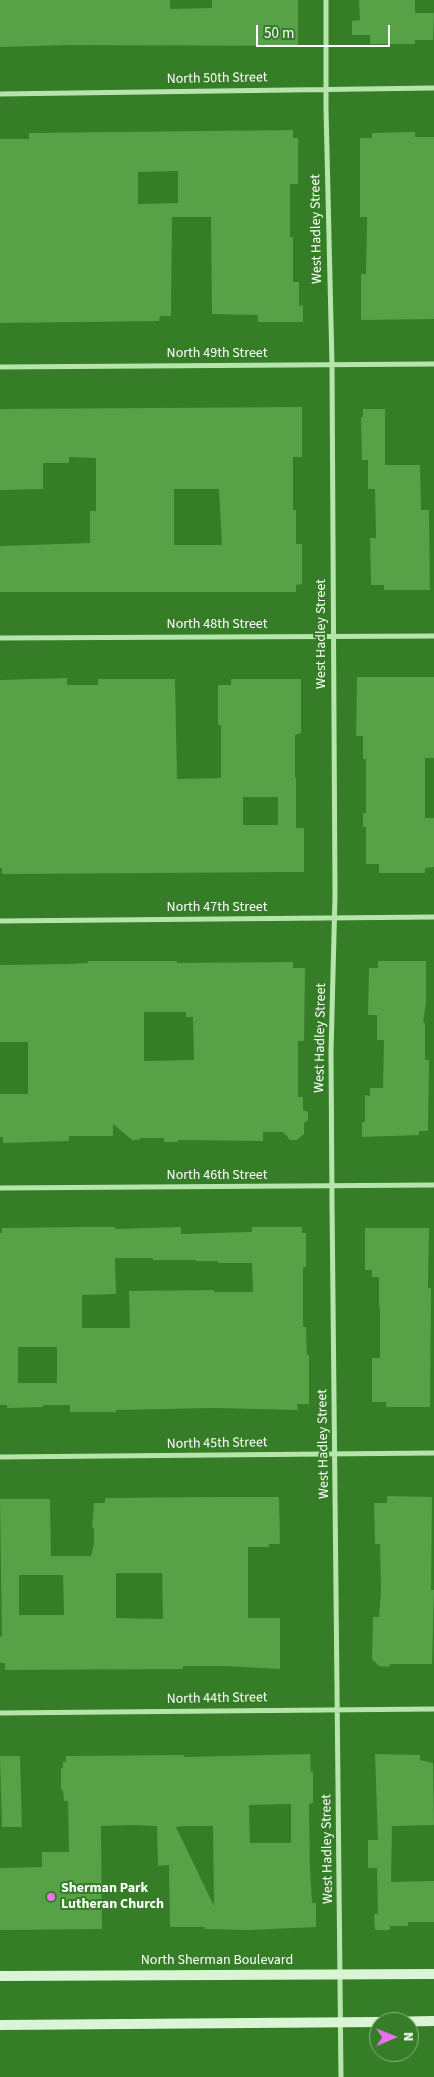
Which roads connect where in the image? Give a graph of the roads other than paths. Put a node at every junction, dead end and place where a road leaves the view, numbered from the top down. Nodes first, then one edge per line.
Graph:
1 (326, 0) edge
2 (326, 88) junction
3 (434, 88) edge
4 (0, 94) edge
5 (434, 364) edge
6 (332, 365) junction
7 (0, 367) edge
8 (332, 636) junction
9 (434, 636) edge
10 (0, 638) edge
11 (434, 917) edge
12 (334, 919) junction
13 (0, 921) edge
14 (434, 1185) edge
15 (332, 1186) junction
16 (0, 1188) edge
17 (434, 1452) edge
18 (335, 1454) junction
19 (0, 1457) edge
20 (337, 1709) junction
21 (434, 1709) edge
22 (0, 1713) edge
23 (434, 1974) edge
24 (340, 1975) junction
25 (0, 1976) edge
26 (419, 2021) edge
27 (434, 2021) edge
28 (369, 2022) edge
29 (340, 2023) junction
30 (0, 2025) edge
31 (341, 2077) edge

1 - 2 street, West Hadley Street
2 - 3 street, North 50th Street
2 - 4 street, North 50th Street
2 - 6 street, West Hadley Street
5 - 6 street, North 49th Street
6 - 7 street, North 49th Street
6 - 8 street, West Hadley Street
8 - 9 street, North 48th Street
8 - 10 street, North 48th Street
8 - 12 street, West Hadley Street
11 - 12 street, North 47th Street
12 - 13 street, North 47th Street
12 - 15 street, West Hadley Street
14 - 15 street, North 46th Street
15 - 16 street, North 46th Street
15 - 18 street, West Hadley Street
17 - 18 street, North 45th Street
18 - 19 street, North 45th Street
18 - 20 street, West Hadley Street
20 - 21 street, North 44th Street
20 - 22 street, North 44th Street
20 - 24 street, West Hadley Street
23 - 24 main road, North Sherman Boulevard
24 - 25 main road, North Sherman Boulevard
24 - 29 street, West Hadley Street
26 - 27 main road
28 - 29 main road
29 - 30 main road
29 - 31 street, West Hadley Street

